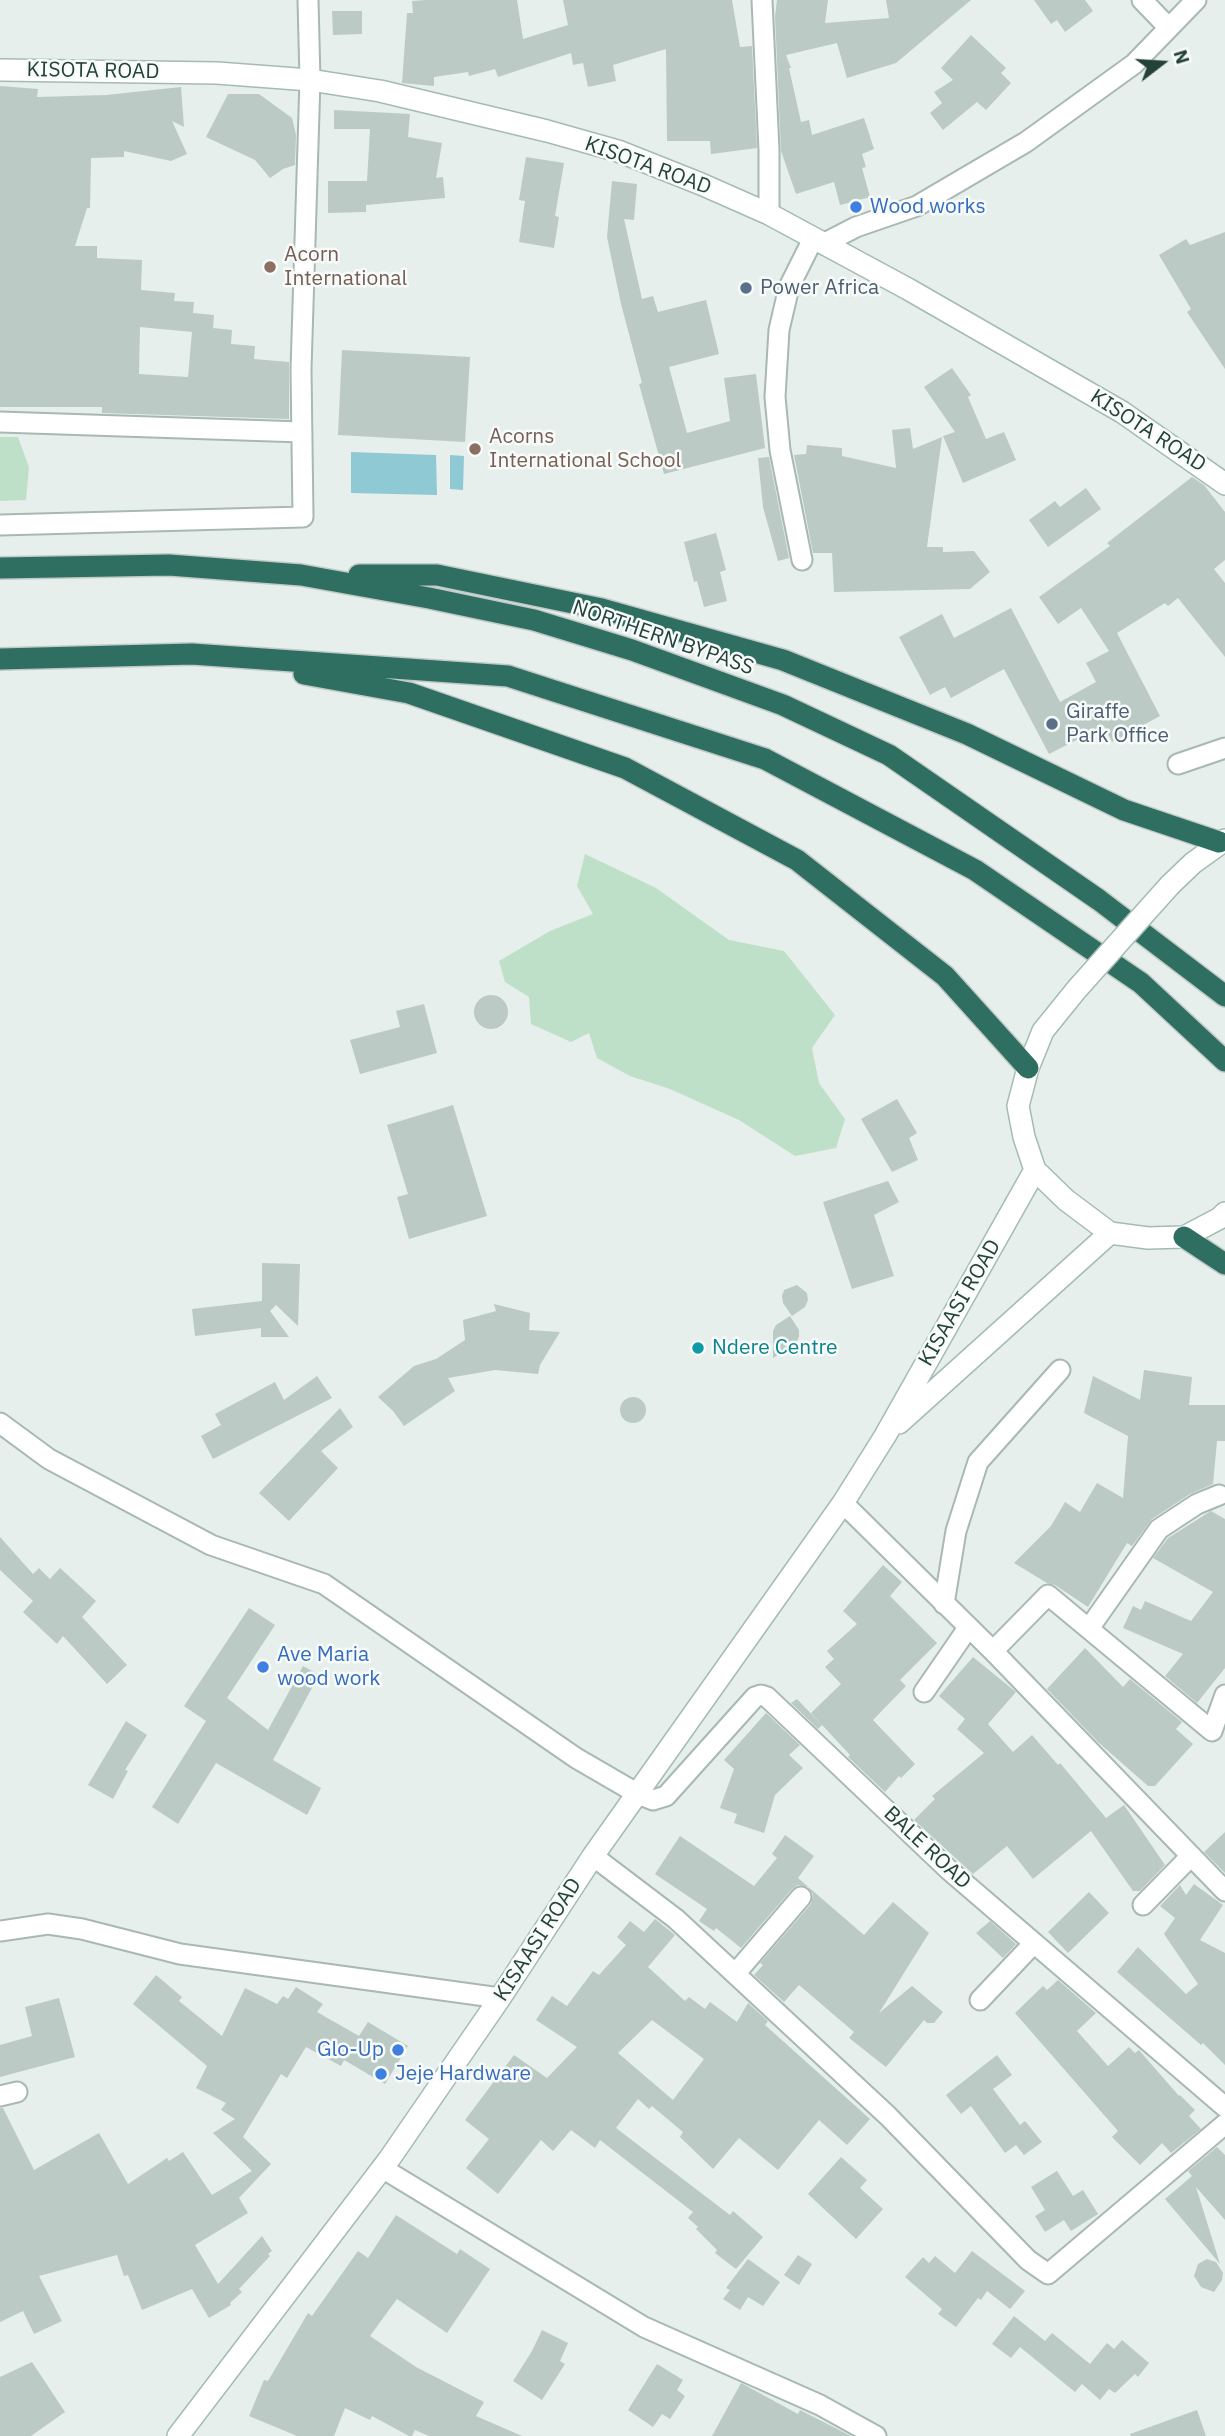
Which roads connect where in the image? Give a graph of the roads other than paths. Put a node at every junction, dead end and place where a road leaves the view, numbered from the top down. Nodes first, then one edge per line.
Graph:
1 (309, 0) edge
2 (762, 0) edge
3 (1142, 0) edge
4 (1196, 0) edge
5 (1169, 27) junction
6 (0, 70) edge
7 (310, 80) junction
8 (769, 214) junction
9 (818, 242) junction
10 (0, 422) edge
11 (302, 432) junction
12 (1225, 484) edge
13 (0, 525) edge
14 (802, 560) dead end
15 (0, 568) edge
16 (301, 575) junction
17 (192, 654) junction
18 (0, 659) edge
19 (1225, 748) edge
20 (1178, 764) dead end
21 (1222, 841) edge
22 (1225, 996) edge
23 (1225, 1062) edge
24 (1028, 1068) junction
25 (1035, 1170) junction
26 (1225, 1213) edge
27 (1110, 1233) junction
28 (1184, 1237) junction
29 (1225, 1264) edge
30 (1060, 1370) dead end
31 (0, 1423) edge
32 (885, 1436) junction
33 (1219, 1495) dead end
34 (843, 1503) junction
35 (944, 1604) junction
36 (1090, 1627) junction
37 (968, 1628) junction
38 (993, 1651) junction
39 (924, 1692) dead end
40 (1225, 1695) edge
41 (638, 1794) junction
42 (593, 1856) junction
43 (1191, 1856) junction
44 (1225, 1891) edge
45 (801, 1897) dead end
46 (1143, 1905) dead end
47 (0, 1931) edge
48 (1034, 1943) junction
49 (735, 1974) junction
50 (500, 1998) junction
51 (980, 2000) dead end
52 (1225, 2107) edge
53 (1225, 2124) edge
54 (382, 2168) junction
55 (179, 2436) edge
56 (876, 2436) edge

1 - 7 street
2 - 8 street
3 - 5 street
4 - 5 street
5 - 9 street
6 - 7 main road, KISOTA ROAD
7 - 8 main road, KISOTA ROAD
7 - 11 street
8 - 9 main road, KISOTA ROAD
9 - 12 main road, KISOTA ROAD
9 - 14 street
10 - 11 street
11 - 13 street
15 - 16 highway, NORTHERN BYPASS
16 - 21 highway
16 - 22 highway, NORTHERN BYPASS
17 - 18 highway
17 - 23 highway
17 - 24 highway
19 - 20 street
21 - 24 main road, bridge
24 - 25 main road
25 - 27 main road
25 - 32 main road, KISAASI ROAD
26 - 28 main road
27 - 28 main road
27 - 32 main road, KISAASI ROAD
28 - 29 highway
30 - 35 street
31 - 41 street
32 - 34 main road, KISAASI ROAD
33 - 36 street
34 - 35 street
34 - 41 main road, KISAASI ROAD
35 - 37 street
36 - 38 street
36 - 40 street
37 - 38 street
37 - 39 street
38 - 43 street
41 - 42 main road, KISAASI ROAD
41 - 48 street, BALE ROAD
42 - 49 street
42 - 50 main road, KISAASI ROAD
43 - 44 street
43 - 46 street
45 - 49 street
47 - 50 street
48 - 51 street
48 - 52 street, BALE ROAD
49 - 53 street
50 - 54 main road, KISAASI ROAD
54 - 55 main road, KISAASI ROAD
54 - 56 street

